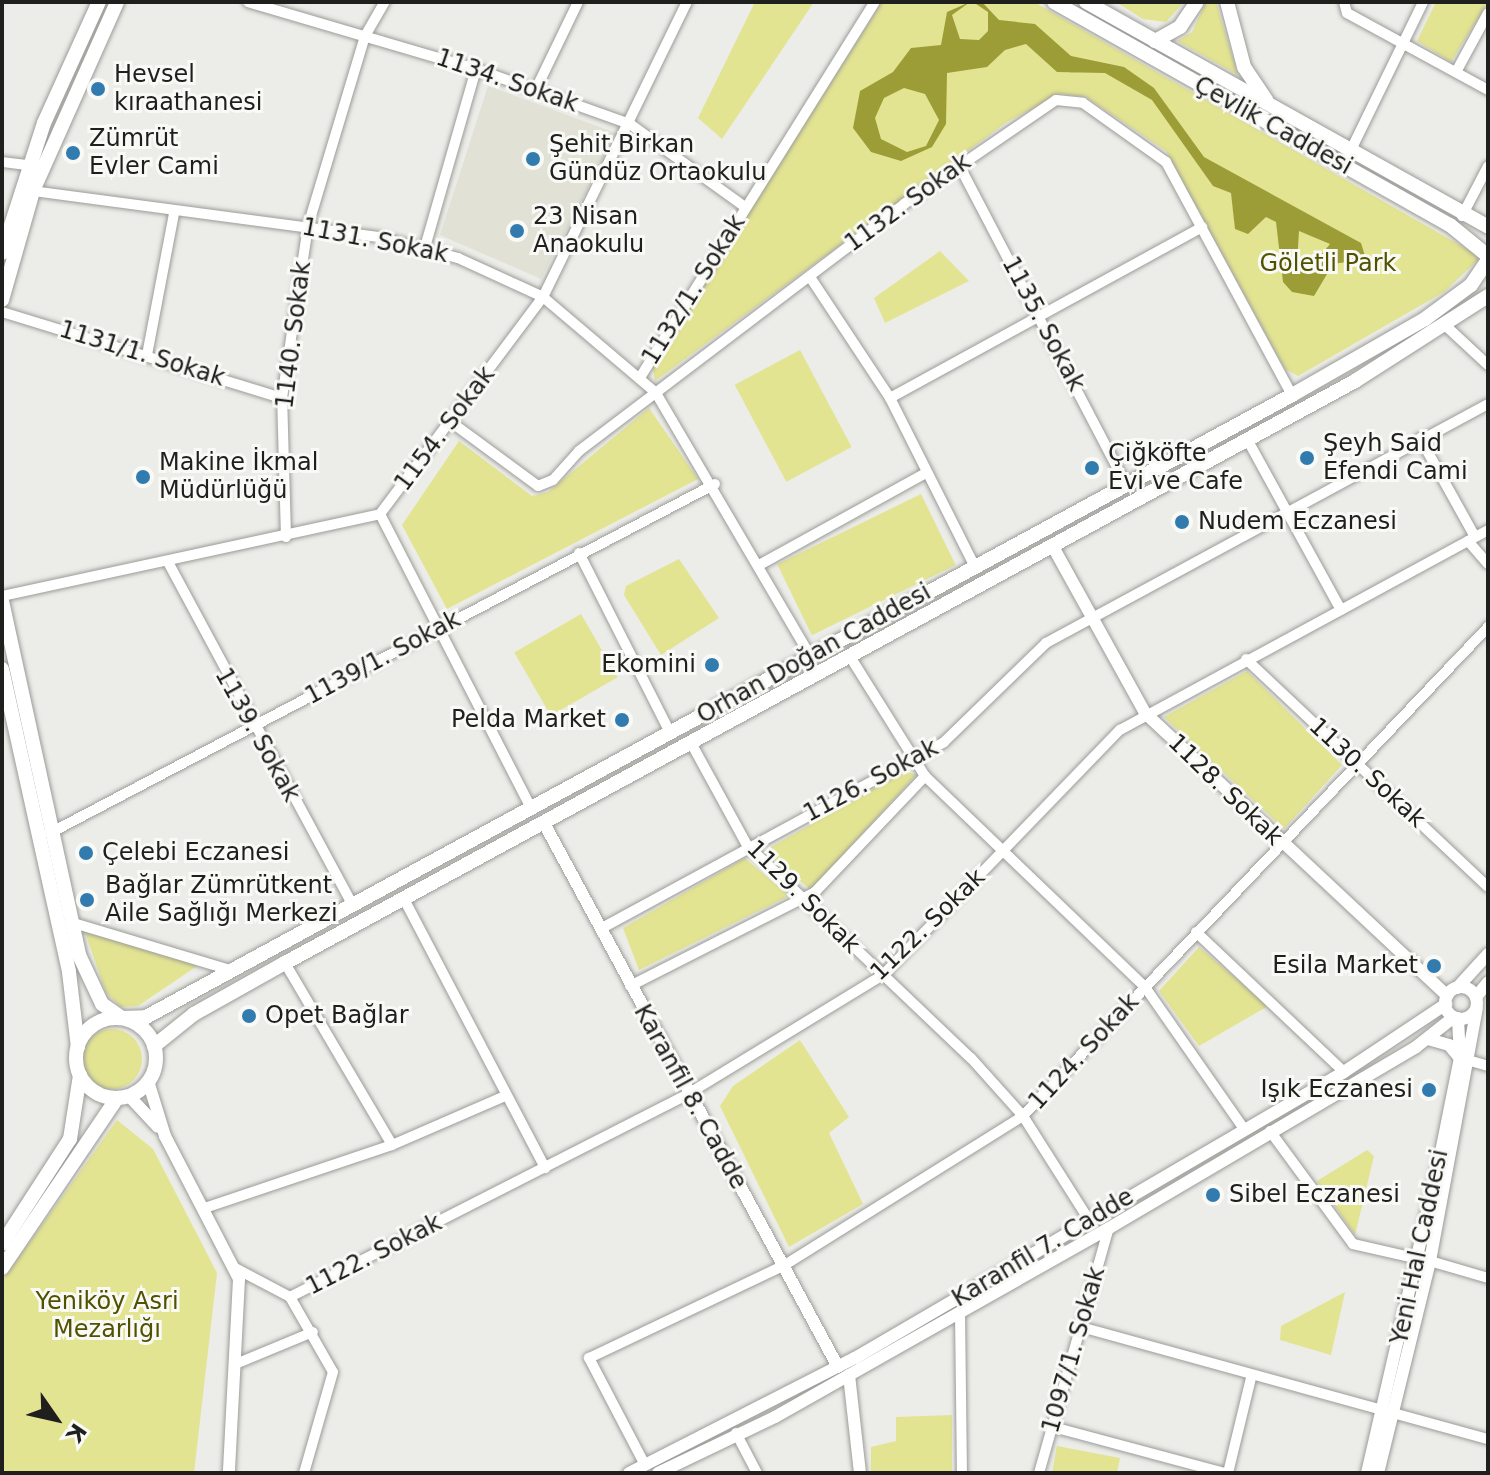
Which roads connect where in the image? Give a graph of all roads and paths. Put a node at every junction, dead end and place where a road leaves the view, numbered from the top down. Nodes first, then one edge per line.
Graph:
1 (99, 2) edge
2 (117, 2) edge
3 (248, 2) edge
4 (385, 2) edge
5 (578, 2) edge
6 (687, 2) edge
7 (875, 2) edge
8 (1054, 2) edge
9 (1086, 2) edge
10 (1197, 2) edge
11 (1227, 2) edge
12 (1423, 2) edge
13 (1105, 7) edge
14 (1346, 7) edge
15 (1488, 13) edge
16 (365, 36) junction
17 (1155, 41) junction
18 (1403, 45) junction
19 (476, 69) junction
20 (1456, 72) junction
21 (536, 89) junction
22 (1488, 90) edge
23 (1274, 109) junction
24 (630, 124) junction
25 (1349, 154) junction
26 (2, 162) edge
27 (28, 165) junction
28 (959, 165) junction
29 (1488, 166) edge
30 (33, 191) junction
31 (745, 207) junction
32 (174, 214) junction
33 (1462, 216) junction
34 (308, 226) junction
35 (1202, 227) junction
36 (1488, 227) edge
37 (425, 247) junction
38 (2, 253) edge
39 (1488, 258) edge
40 (810, 277) junction
41 (1488, 296) edge
42 (543, 297) junction
43 (2, 300) edge
44 (2, 312) edge
45 (1035, 317) junction
46 (1446, 326) junction
47 (147, 355) junction
48 (1488, 365) edge
49 (641, 376) junction
50 (656, 393) junction
51 (1292, 395) junction
52 (282, 398) junction
53 (890, 398) junction
54 (1488, 404) edge
55 (451, 422) junction
56 (1420, 438) junction
57 (1247, 439) junction
58 (924, 474) junction
59 (715, 484) junction
60 (1126, 484) junction
61 (1287, 513) junction
62 (380, 514) junction
63 (1488, 530) edge
64 (286, 537) junction
65 (1472, 539) junction
66 (1052, 545) junction
67 (579, 553) junction
68 (168, 562) junction
69 (761, 564) junction
70 (1488, 564) edge
71 (974, 565) junction
72 (2, 599) edge
73 (1341, 610) junction
74 (1091, 619) junction
75 (1488, 627) edge
76 (436, 628) junction
77 (849, 655) junction
78 (811, 657) junction
79 (1246, 659) junction
80 (2, 669) edge
81 (1145, 713) junction
82 (253, 729) junction
83 (670, 732) junction
84 (690, 741) junction
85 (914, 761) junction
86 (1357, 763) junction
87 (925, 776) junction
88 (531, 808) junction
89 (545, 825) junction
90 (50, 833) junction
91 (1281, 844) junction
92 (747, 845) junction
93 (1002, 852) junction
94 (1488, 887) edge
95 (801, 898) junction
96 (404, 899) junction
97 (353, 905) junction
98 (70, 922) junction
99 (602, 928) junction
100 (1196, 932) junction
101 (1488, 954) edge
102 (285, 963) junction
103 (233, 971) junction
104 (883, 975) junction
105 (1488, 982) edge
106 (630, 986) junction
107 (1145, 987) junction
108 (1450, 996) junction
109 (1476, 1002) junction
110 (1456, 1017) junction
111 (122, 1018) junction
112 (1428, 1039) junction
113 (154, 1046) junction
114 (78, 1047) junction
115 (1465, 1060) junction
116 (1488, 1066) edge
117 (1344, 1072) junction
118 (80, 1075) junction
119 (148, 1081) junction
120 (688, 1094) junction
121 (123, 1097) junction
122 (503, 1097) junction
123 (1023, 1116) junction
124 (1244, 1129) junction
125 (1270, 1131) junction
126 (165, 1136) junction
127 (392, 1145) junction
128 (545, 1168) junction
129 (205, 1208) junction
130 (1089, 1220) junction
131 (1109, 1228) junction
132 (2, 1244) edge
133 (1424, 1260) junction
134 (783, 1266) junction
135 (2, 1268) edge
136 (235, 1268) junction
137 (1488, 1278) edge
138 (290, 1297) junction
139 (960, 1312) junction
140 (1081, 1327) junction
141 (313, 1332) junction
142 (238, 1363) junction
143 (843, 1371) junction
144 (1251, 1378) junction
145 (1388, 1415) junction
146 (1053, 1427) junction
147 (736, 1433) junction
148 (1488, 1439) edge
149 (645, 1465) junction
150 (229, 1473) edge
151 (304, 1473) edge
152 (629, 1473) edge
153 (658, 1473) edge
154 (757, 1473) edge
155 (860, 1473) edge
156 (962, 1473) edge
157 (1039, 1473) edge
158 (1227, 1473) edge
159 (1367, 1473) edge
160 (1378, 1473) edge

1 - 27 main road
2 - 30 main road
3 - 16 street, 1134. Sokak
4 - 16 street, 1140. Sokak
5 - 21 street
6 - 24 street, 1154. Sokak
7 - 31 street, 1132/1. Sokak
8 - 39 main road, Çevlik Caddesi
9 - 13 main road, Çevlik Caddesi
10 - 17 main road
11 - 23 main road
12 - 18 street
13 - 17 main road, Çevlik Caddesi
14 - 18 street
15 - 20 street
16 - 19 street, 1134. Sokak
16 - 34 street, 1140. Sokak
17 - 23 main road, Çevlik Caddesi
18 - 20 street
18 - 25 street
19 - 21 street, 1134. Sokak
19 - 37 street
20 - 22 street
21 - 24 street, 1134. Sokak
23 - 25 main road, Çevlik Caddesi
24 - 31 street, 1134. Sokak
24 - 42 street, 1154. Sokak
25 - 33 main road, Çevlik Caddesi
26 - 27 street
27 - 38 main road
28 - 35 street, 1132. Sokak
28 - 40 street, 1132. Sokak
28 - 45 street, 1135. Sokak
29 - 33 street
30 - 32 street, 1131. Sokak
30 - 43 main road
31 - 49 street, 1132/1. Sokak
32 - 34 street, 1131. Sokak
32 - 47 street
33 - 36 main road, Çevlik Caddesi
34 - 37 street, 1131. Sokak
34 - 52 street, 1140. Sokak
35 - 45 street
35 - 51 street, 1132. Sokak
37 - 42 street, 1131. Sokak
39 - 51 main road, Orhan Doğan Caddesi
40 - 50 street, 1132. Sokak
40 - 53 street
41 - 46 main road
42 - 49 street, 1131. Sokak
42 - 55 street, 1154. Sokak
44 - 47 street, 1131/1. Sokak
45 - 53 street
45 - 60 street, 1135. Sokak
46 - 48 street
46 - 57 main road
47 - 52 street, 1131/1. Sokak
49 - 50 street, 1131. Sokak
50 - 55 street, 1132. Sokak
50 - 59 street, 1131. Sokak
51 - 60 main road, Orhan Doğan Caddesi
52 - 64 street, 1140. Sokak
53 - 58 street
54 - 56 street, 1126. Sokak
55 - 62 street, 1154. Sokak
56 - 61 street, 1126. Sokak
56 - 65 street
57 - 61 street
57 - 66 main road
58 - 69 street
58 - 71 street
59 - 67 street, 1139/1. Sokak
59 - 69 street, 1131. Sokak
60 - 71 main road, Orhan Doğan Caddesi
61 - 73 street
61 - 74 street, 1126. Sokak
62 - 64 street, 1154. Sokak
62 - 76 street
63 - 65 street, 1122. Sokak
64 - 68 street, 1154. Sokak
65 - 70 street
65 - 73 street, 1122. Sokak
66 - 74 street, 1128. Sokak
66 - 77 main road
67 - 76 street, 1139/1. Sokak
67 - 83 street
68 - 72 street, 1154. Sokak
68 - 82 street, 1139. Sokak
69 - 78 street, 1131. Sokak
71 - 78 main road, Orhan Doğan Caddesi
72 - 90 main road
73 - 79 street, 1122. Sokak
74 - 81 street, 1128. Sokak
74 - 85 street, 1126. Sokak
75 - 86 street, 1124. Sokak
76 - 82 street, 1139/1. Sokak
76 - 88 street
77 - 84 main road
77 - 85 street
78 - 83 main road, Orhan Doğan Caddesi
79 - 81 street, 1122. Sokak
79 - 86 street, 1130. Sokak
80 - 114 main road
81 - 91 street, 1128. Sokak
81 - 93 street, 1122. Sokak
82 - 90 street, 1139/1. Sokak
82 - 97 street, 1139. Sokak
83 - 88 main road, Orhan Doğan Caddesi
84 - 89 main road
84 - 92 street, 1129. Sokak
85 - 87 street
85 - 92 street, 1126. Sokak
86 - 91 street, 1124. Sokak
86 - 94 street, 1130. Sokak
87 - 93 street
87 - 95 street
88 - 97 main road, Orhan Doğan Caddesi
89 - 96 main road
89 - 99 street, Karanfil 8. Cadde
90 - 98 main road
91 - 100 street, 1124. Sokak
91 - 108 street, 1128. Sokak
92 - 95 street, 1129. Sokak
92 - 99 street, 1126. Sokak
93 - 104 street, 1122. Sokak
93 - 107 street
95 - 104 street, 1129. Sokak
95 - 106 street
96 - 102 main road
96 - 122 street
97 - 103 main road, Orhan Doğan Caddesi
98 - 103 street
98 - 111 main road
99 - 106 street, Karanfil 8. Cadde
100 - 107 street, 1124. Sokak
100 - 117 street
101 - 108 street, Karanfil 7. Cadde
102 - 113 main road
102 - 127 street
103 - 111 main road, Orhan Doğan Caddesi
104 - 120 street, 1122. Sokak
104 - 123 street, 1129. Sokak
105 - 109 street
106 - 120 street, Karanfil 8. Cadde
107 - 123 street, 1124. Sokak
107 - 124 street
108 - 109 street
108 - 110 street
108 - 117 street, Karanfil 7. Cadde
109 - 110 street, Karanfil 7. Cadde
109 - 115 street
110 - 112 street, Karanfil 7. Cadde
110 - 115 street, Yeni Hal Caddesi
111 - 113 main road
111 - 114 main road
112 - 115 street
112 - 125 street, Karanfil 7. Cadde
113 - 119 main road
114 - 118 main road
115 - 116 street
115 - 133 street, Yeni Hal Caddesi
117 - 124 street, Karanfil 7. Cadde
118 - 121 main road
118 - 132 main road
119 - 121 main road
119 - 126 street
120 - 128 street, 1122. Sokak
120 - 134 street, Karanfil 8. Cadde
121 - 126 street
121 - 135 main road
122 - 127 street
122 - 128 street
123 - 130 street, 1129. Sokak
123 - 134 street, 1124. Sokak
124 - 130 street, Karanfil 7. Cadde
125 - 131 street, Karanfil 7. Cadde
125 - 133 street
126 - 129 street
127 - 129 street
128 - 138 street, 1122. Sokak
129 - 136 street
130 - 143 street, Karanfil 7. Cadde
131 - 139 street, Karanfil 7. Cadde
131 - 140 street, 1097/1. Sokak
133 - 137 street
133 - 145 street, Yeni Hal Caddesi
134 - 143 street, Karanfil 8. Cadde
134 - 149 street, 1124. Sokak
136 - 138 street
136 - 142 street
138 - 141 street
139 - 143 street, Karanfil 7. Cadde
139 - 156 street
140 - 144 street
140 - 146 street, 1097/1. Sokak
141 - 142 street
141 - 151 street
142 - 150 street
143 - 147 street, Karanfil 7. Cadde
143 - 149 street, Karanfil 7. Cadde
143 - 155 street, Karanfil 8. Cadde
144 - 145 street
144 - 158 street
145 - 148 street
145 - 159 street, Yeni Hal Caddesi
145 - 160 street
146 - 157 street, 1097/1. Sokak
146 - 158 street
147 - 153 street, Karanfil 7. Cadde
147 - 154 street
149 - 152 street, Karanfil 7. Cadde

